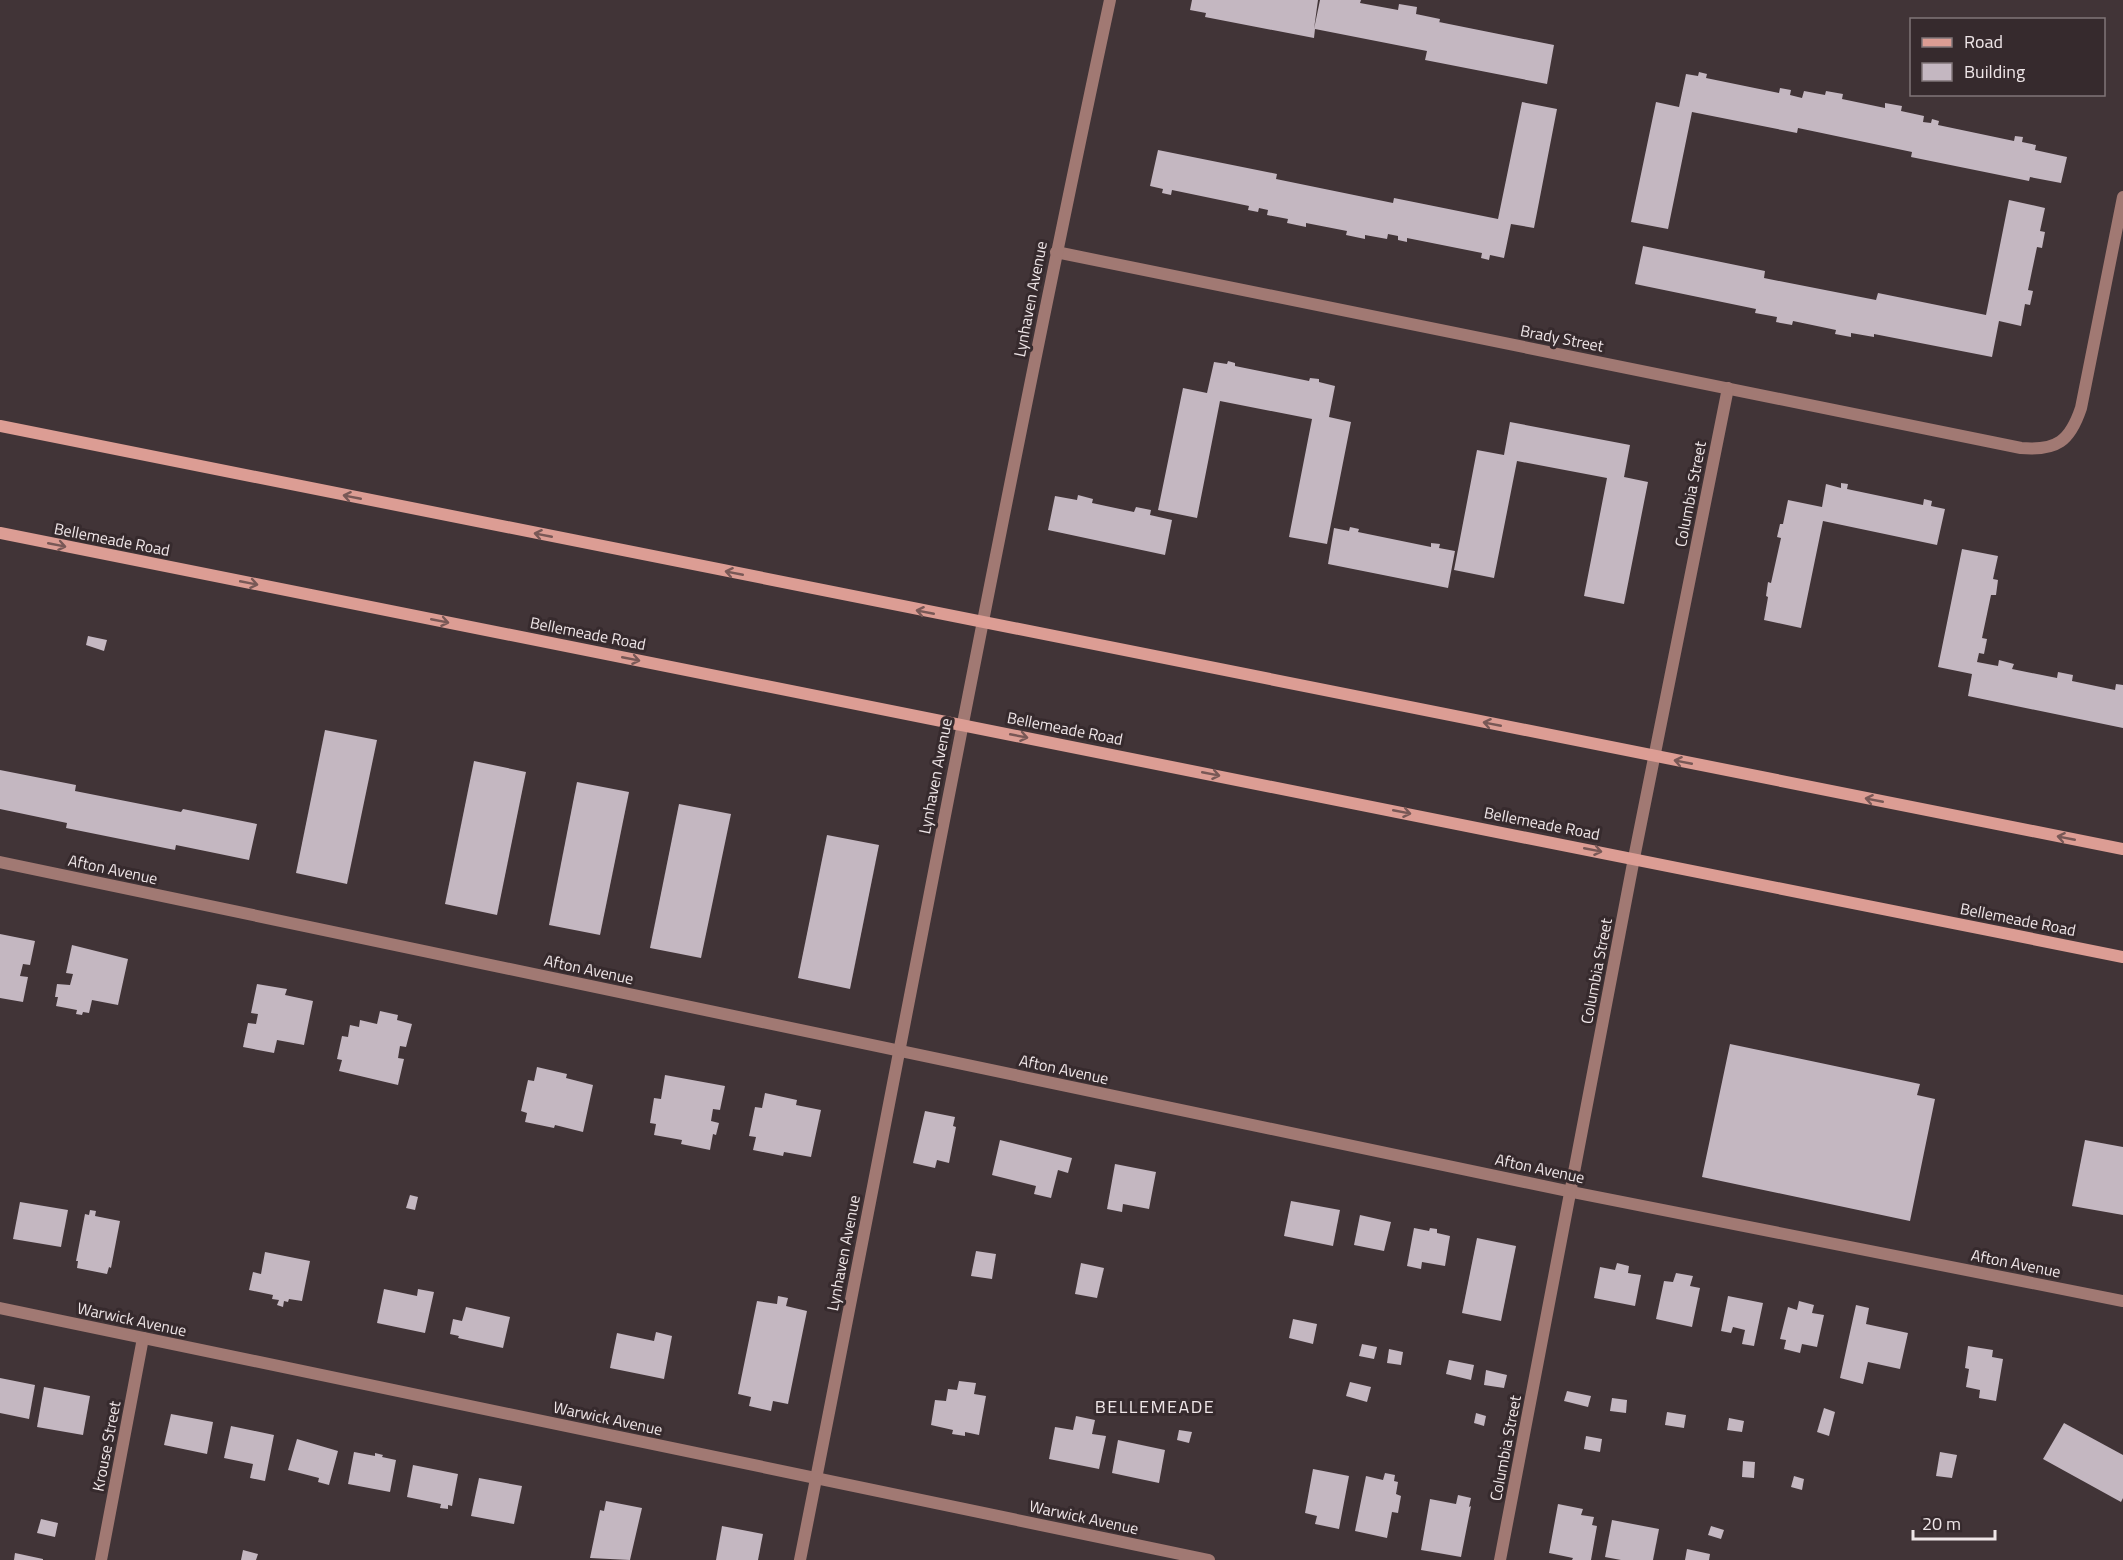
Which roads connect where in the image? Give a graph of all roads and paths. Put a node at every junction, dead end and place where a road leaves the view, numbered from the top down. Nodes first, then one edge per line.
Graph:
1 (1110, 0) edge
2 (2123, 197) edge
3 (1056, 252) junction
4 (1728, 388) junction
5 (0, 426) edge
6 (0, 533) edge
7 (983, 623) junction
8 (962, 725) junction
9 (1655, 757) junction
10 (2123, 849) edge
11 (1634, 858) junction
12 (0, 862) edge
13 (2123, 957) edge
14 (900, 1051) junction
15 (1572, 1192) junction
16 (2123, 1301) edge
17 (0, 1308) edge
18 (143, 1338) junction
19 (816, 1479) junction
20 (101, 1560) edge
21 (800, 1560) edge
22 (1209, 1560) edge
23 (1500, 1560) edge

1 - 3 street, Lynhaven Avenue
2 - 4 street, Brady Street
3 - 4 street, Brady Street
3 - 7 street, Lynhaven Avenue
4 - 9 street, Columbia Street
7 -> 5 main road
6 -> 8 main road, Bellemeade Road
7 - 8 street, Lynhaven Avenue
9 -> 7 main road
8 -> 11 main road, Bellemeade Road
8 - 14 street, Lynhaven Avenue
10 -> 9 main road
9 - 11 street, Columbia Street
11 - 13 main road, Bellemeade Road
11 - 15 street, Columbia Street
12 - 14 street, Afton Avenue
14 - 15 street, Afton Avenue
14 - 19 street, Lynhaven Avenue
15 - 16 street, Afton Avenue
15 - 23 street, Columbia Street
17 - 18 street, Warwick Avenue
18 - 19 street, Warwick Avenue
18 - 20 street, Krouse Street
19 - 21 street, Lynhaven Avenue
19 - 22 street, Warwick Avenue

